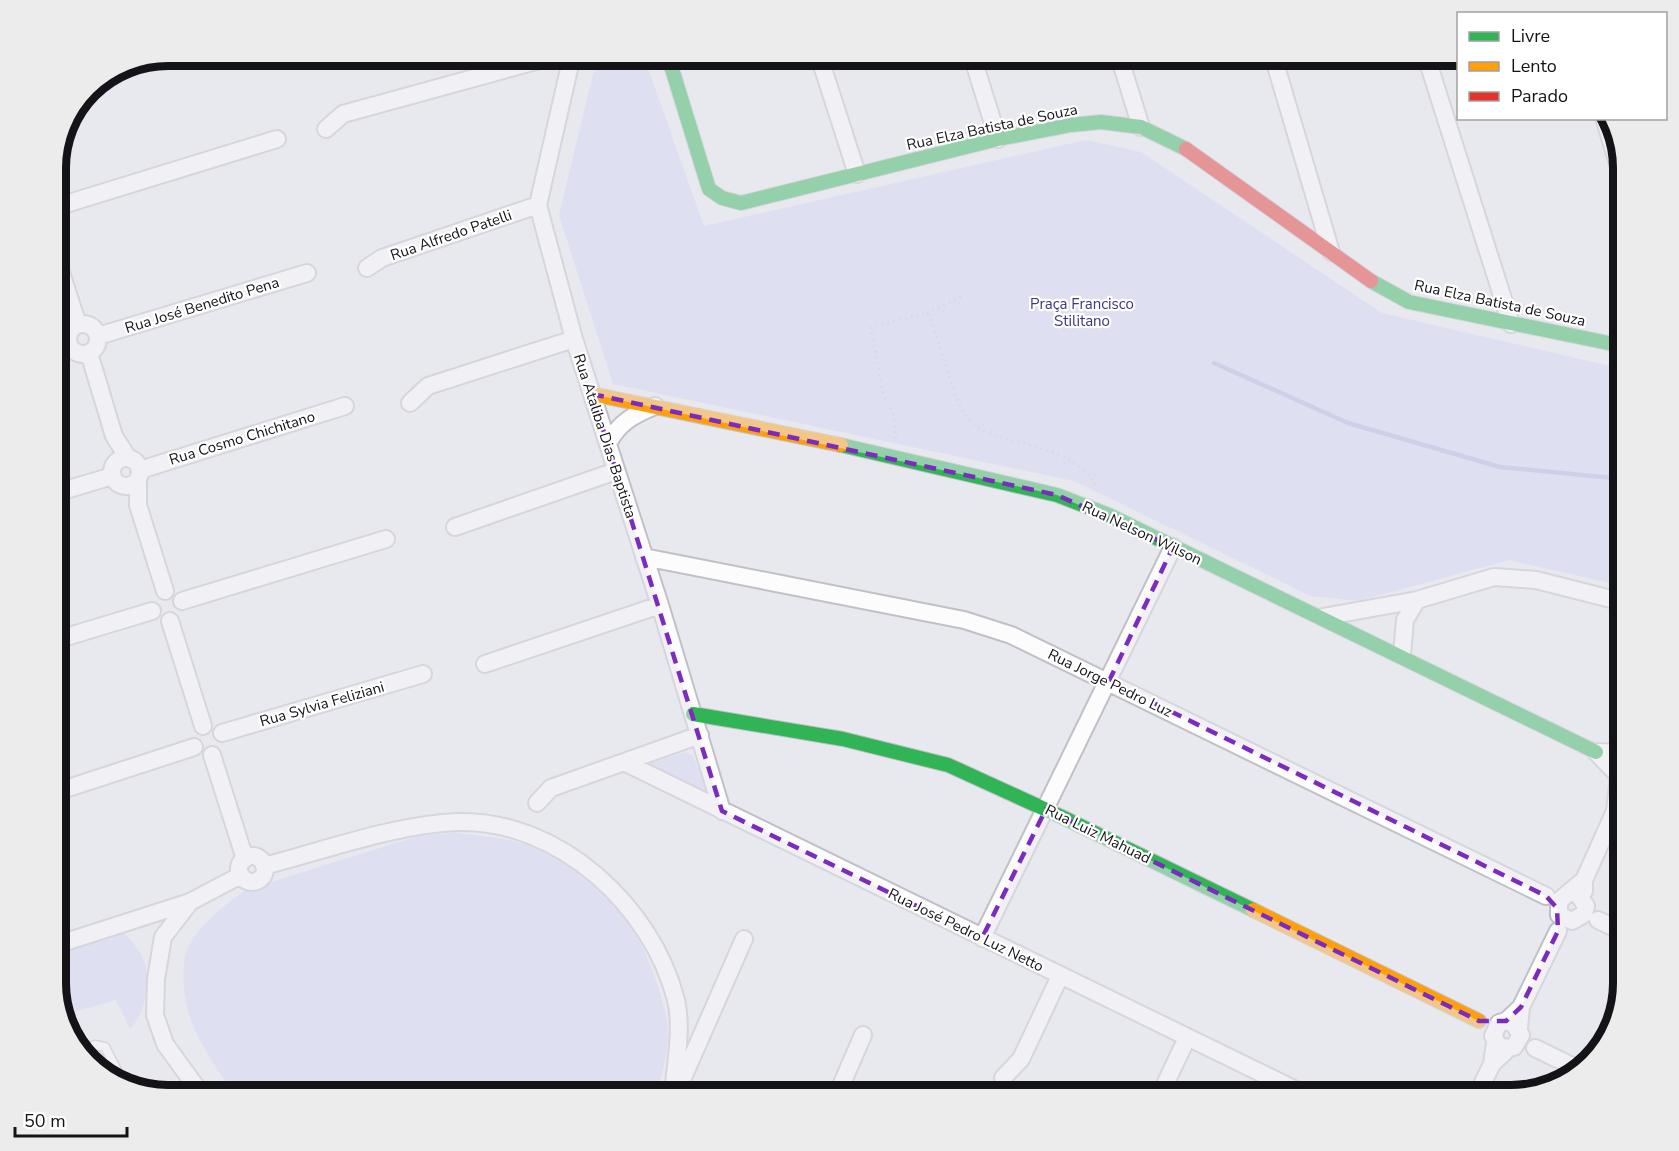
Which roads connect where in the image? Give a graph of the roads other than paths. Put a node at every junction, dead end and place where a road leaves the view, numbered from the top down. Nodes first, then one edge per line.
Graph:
1 (518, 66) edge
2 (570, 66) edge
3 (671, 66) edge
4 (822, 66) edge
5 (975, 66) edge
6 (1122, 66) edge
7 (1276, 66) edge
8 (1429, 66) edge
9 (1140, 127) junction
10 (326, 129) dead end
11 (277, 139) dead end
12 (998, 139) junction
13 (857, 174) junction
14 (66, 204) edge
15 (538, 205) junction
16 (1331, 252) junction
17 (367, 268) dead end
18 (307, 273) dead end
19 (66, 289) edge
20 (1511, 324) junction
21 (78, 325) junction
22 (98, 336) junction
23 (66, 338) edge
24 (574, 339) junction
25 (1613, 344) edge
26 (66, 346) edge
27 (89, 353) junction
28 (592, 394) junction
29 (410, 403) dead end
30 (345, 406) dead end
31 (655, 406) junction
32 (608, 443) junction
33 (616, 471) junction
34 (126, 472) junction
35 (66, 490) edge
36 (454, 527) dead end
37 (386, 539) dead end
38 (1173, 548) junction
39 (644, 557) junction
40 (165, 591) junction
41 (1613, 599) edge
42 (1417, 600) junction
43 (182, 601) junction
44 (660, 605) junction
45 (152, 611) junction
46 (1323, 617) junction
47 (170, 621) junction
48 (66, 637) edge
49 (1402, 655) junction
50 (485, 664) dead end
51 (423, 674) dead end
52 (1109, 681) junction
53 (693, 714) junction
54 (203, 726) junction
55 (222, 733) junction
56 (700, 735) junction
57 (194, 747) junction
58 (1596, 752) junction
59 (1613, 753) edge
60 (212, 755) junction
61 (626, 764) junction
62 (1613, 771) edge
63 (66, 789) edge
64 (537, 803) dead end
65 (1046, 809) junction
66 (722, 811) junction
67 (1613, 820) edge
68 (243, 867) junction
69 (190, 902) junction
70 (1568, 908) junction
71 (141, 918) junction
72 (1613, 927) edge
73 (163, 937) junction
74 (744, 939) dead end
75 (982, 939) junction
76 (66, 942) edge
77 (1060, 976) junction
78 (1479, 1021) joint
79 (863, 1035) dead end
80 (1507, 1035) junction
81 (1187, 1038) junction
82 (89, 1047) edge
83 (1571, 1066) edge
84 (117, 1071) edge
85 (1003, 1078) dead end
86 (195, 1085) edge
87 (674, 1085) edge
88 (678, 1085) edge
89 (841, 1085) edge
90 (1165, 1085) edge
91 (1285, 1085) edge
92 (1482, 1085) edge

1 - 10 street
2 - 15 street, Rua Ataliba Dias Baptista
3 - 13 street, Rua Elza Batista de Souza
4 - 13 street
5 - 12 street
6 - 9 street
7 - 16 street
8 - 20 street
9 - 12 street, Rua Elza Batista de Souza
9 - 16 street, Rua Elza Batista de Souza
11 - 14 street
12 - 13 street, Rua Elza Batista de Souza
15 - 17 street, Rua Alfredo Patelli
15 - 24 street, Rua Ataliba Dias Baptista
16 - 20 street, Rua Elza Batista de Souza
18 - 22 street, Rua José Benedito Pena
19 - 21 street
20 - 25 street, Rua Elza Batista de Souza
21 - 22 street
21 - 23 street
22 - 27 street
24 - 28 street, Rua Ataliba Dias Baptista
24 - 29 street
26 - 27 street
27 - 34 street
28 - 31 street, Rua Nelson Wilson
28 - 32 street, Rua Ataliba Dias Baptista
30 - 34 street, Rua Cosmo Chichitano
31 - 32 street
31 - 38 street, Rua Nelson Wilson
32 - 33 street, Rua Ataliba Dias Baptista
33 - 36 street
33 - 39 street, Rua Ataliba Dias Baptista
34 - 35 street, Rua Cosmo Chichitano
34 - 40 street
37 - 43 street
38 - 46 street, Rua Nelson Wilson
38 - 52 street
39 - 44 street, Rua Ataliba Dias Baptista
39 - 52 street, Rua Jorge Pedro Luz
40 - 43 street
40 - 45 street
41 - 42 street
42 - 46 street
42 - 49 street
43 - 47 street
44 - 50 street
44 - 53 street, Rua Ataliba Dias Baptista
45 - 47 street
45 - 48 street
46 - 49 street, Rua Nelson Wilson
47 - 54 street
49 - 58 street, Rua Nelson Wilson
51 - 55 street, Rua Sylvia Feliziani
52 - 65 street
52 - 70 street, Rua Jorge Pedro Luz
53 - 56 street, Rua Ataliba Dias Baptista
53 - 65 street, Rua Luiz Mahuad
54 - 55 street
54 - 57 street
55 - 60 street
56 - 61 street
56 - 66 street, Rua Ataliba Dias Baptista
57 - 60 street
57 - 63 street
58 - 59 street, Rua Nelson Wilson
58 - 62 street, Rua Nelson Wilson
60 - 68 street
61 - 64 street
61 - 66 street, Rua José Pedro Luz Netto
65 - 75 street
65 - 78 street, Rua Luiz Mahuad
66 - 75 street, Rua José Pedro Luz Netto
67 - 70 street
68 - 69 street
68 - 87 street
69 - 71 street
69 - 73 street
70 - 72 street, Rua Jorge Pedro Luz
70 - 80 street
71 - 73 street
71 - 76 street
73 - 86 street
74 - 88 street
75 - 77 street, Rua José Pedro Luz Netto
77 - 81 street, Rua José Pedro Luz Netto
77 - 85 street
78 - 80 street, Rua Luiz Mahuad
79 - 89 street
80 - 83 street, Rua Luiz Mahuad
80 - 92 street
81 - 90 street
81 - 91 street, Rua José Pedro Luz Netto
82 - 84 lane

